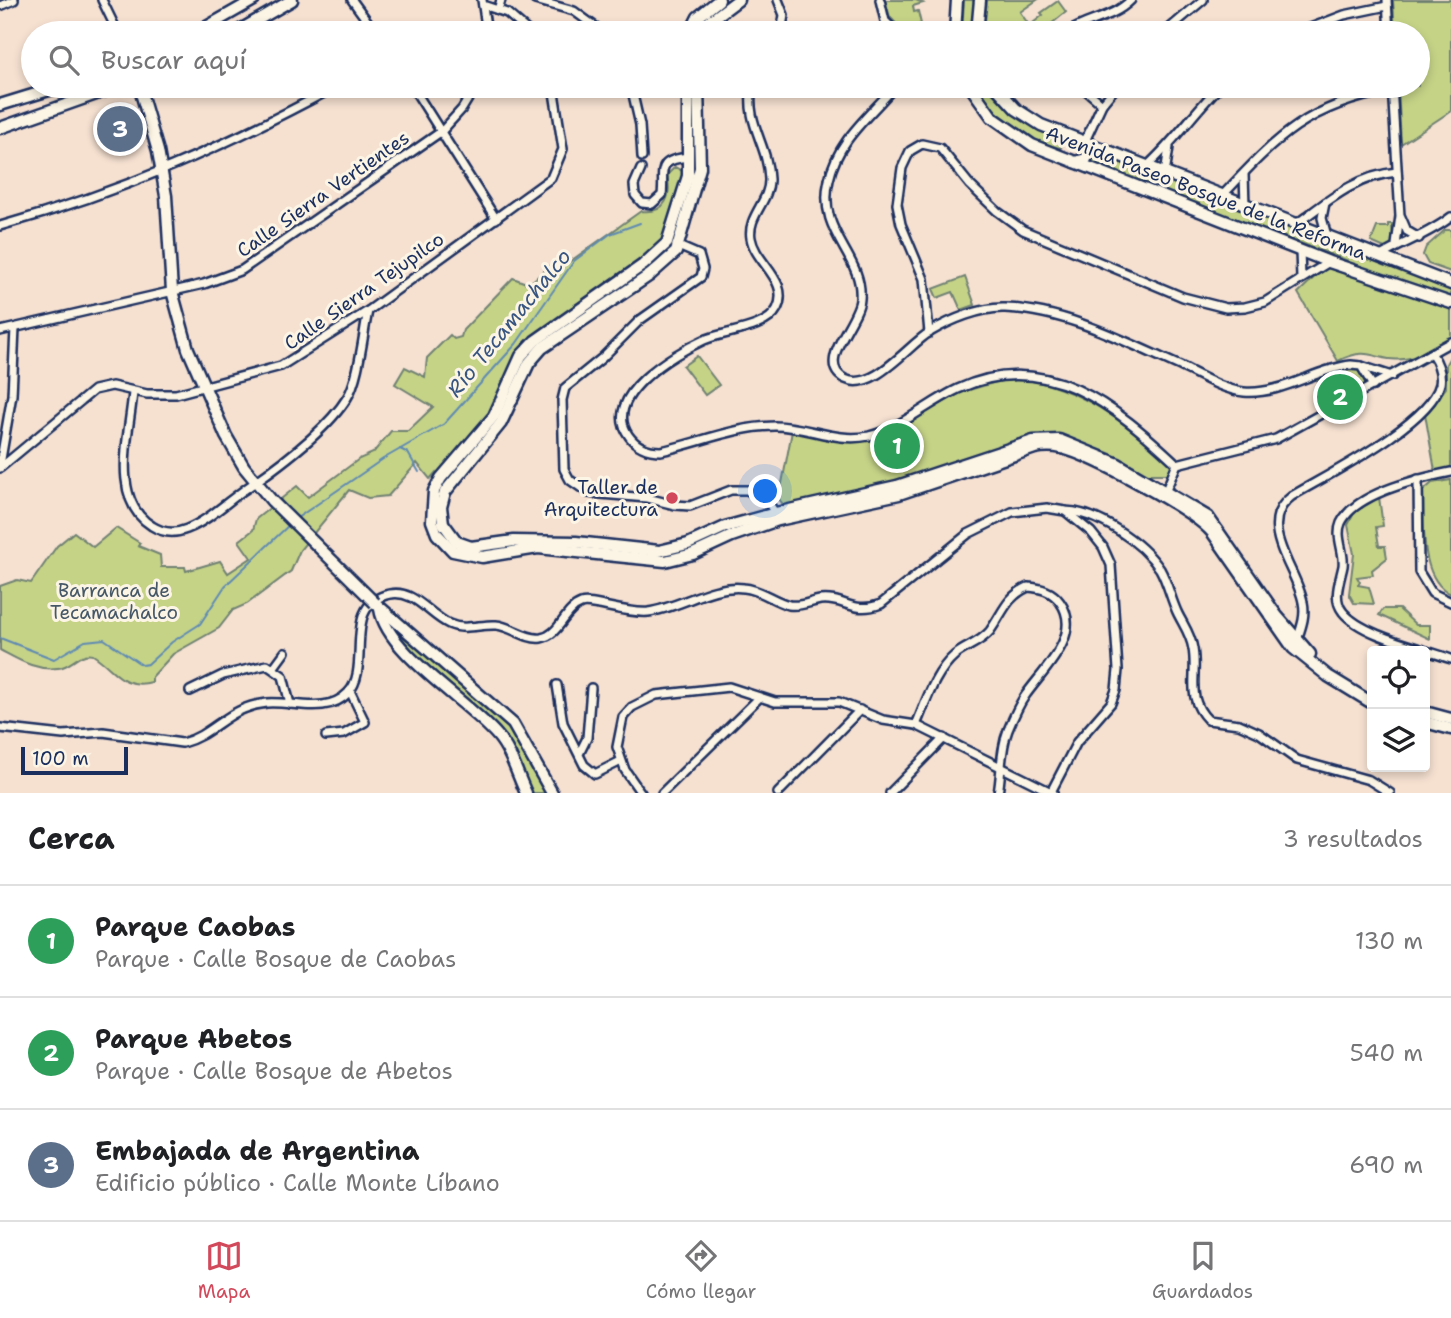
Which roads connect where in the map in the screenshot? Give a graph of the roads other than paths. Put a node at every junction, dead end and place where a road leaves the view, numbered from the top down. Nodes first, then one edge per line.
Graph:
1 (14, 0) edge
2 (102, 0) edge
3 (254, 0) edge
4 (292, 0) edge
5 (352, 0) edge
6 (500, 0) edge
7 (535, 0) edge
8 (719, 0) edge
9 (738, 0) edge
10 (778, 0) edge
11 (880, 0) edge
12 (957, 0) edge
13 (979, 0) edge
14 (1131, 0) edge
15 (1203, 0) edge
16 (482, 3) edge
17 (1387, 3) edge
18 (0, 6) edge
19 (498, 10) junction
20 (112, 21) edge
21 (217, 21) edge
22 (256, 21) edge
23 (367, 21) edge
24 (485, 21) edge
25 (516, 21) edge
26 (588, 21) edge
27 (696, 21) edge
28 (710, 21) edge
29 (782, 21) edge
30 (885, 21) edge
31 (956, 21) edge
32 (978, 21) edge
33 (1092, 21) edge
34 (1178, 21) edge
35 (1328, 21) edge
36 (1388, 21) edge
37 (23, 98) edge
38 (85, 98) edge
39 (142, 98) edge
40 (314, 98) edge
41 (420, 98) edge
42 (468, 98) edge
43 (556, 98) edge
44 (634, 98) edge
45 (693, 98) edge
46 (694, 98) edge
47 (752, 98) edge
48 (884, 98) edge
49 (978, 98) edge
50 (1007, 98) edge
51 (1095, 98) edge
52 (1107, 98) edge
53 (1208, 98) edge
54 (1357, 98) edge
55 (1392, 98) edge
56 (1102, 104) junction
57 (0, 105) edge
58 (0, 128) edge
59 (442, 131) junction
60 (1082, 140) junction
61 (1169, 147) junction
62 (642, 157) dead end
63 (689, 157) junction
64 (1072, 161) junction
65 (1146, 167) junction
66 (641, 169) dead end
67 (1396, 172) junction
68 (162, 173) junction
69 (1244, 173) junction
70 (1165, 174) junction
71 (1222, 197) junction
72 (1326, 203) junction
73 (1245, 206) junction
74 (1400, 216) junction
75 (1451, 217) edge
76 (496, 219) junction
77 (1295, 225) junction
78 (0, 226) edge
79 (1329, 238) junction
80 (1420, 238) junction
81 (667, 243) junction
82 (1396, 245) junction
83 (678, 246) junction
84 (1300, 251) junction
85 (1378, 258) junction
86 (1329, 262) junction
87 (1301, 278) junction
88 (1451, 284) edge
89 (172, 291) junction
90 (1451, 303) edge
91 (368, 311) junction
92 (15, 328) junction
93 (0, 331) edge
94 (929, 333) junction
95 (1451, 342) edge
96 (1432, 354) junction
97 (1361, 366) junction
98 (1392, 376) junction
99 (508, 380) junction
100 (519, 384) junction
101 (1373, 386) junction
102 (202, 388) junction
103 (133, 392) junction
104 (1177, 464) junction
105 (0, 466) edge
106 (1451, 472) edge
107 (1418, 479) junction
108 (257, 482) junction
109 (1164, 495) junction
110 (1065, 511) junction
111 (777, 517) junction
112 (482, 552) junction
113 (1451, 602) edge
114 (378, 606) junction
115 (1295, 645) junction
116 (285, 652) dead end
117 (1451, 659) edge
118 (274, 667) junction
119 (557, 685) dead end
120 (591, 688) dead end
121 (190, 691) dead end
122 (350, 691) junction
123 (1367, 691) edge
124 (759, 698) junction
125 (1367, 700) edge
126 (290, 704) junction
127 (860, 710) junction
128 (1430, 713) edge
129 (1451, 719) edge
130 (1430, 724) edge
131 (916, 725) junction
132 (0, 728) edge
133 (1451, 730) edge
134 (326, 736) dead end
135 (944, 738) junction
136 (580, 752) junction
137 (621, 761) junction
138 (1002, 767) junction
139 (1053, 792) edge
140 (526, 793) edge
141 (552, 793) edge
142 (641, 793) edge
143 (662, 793) edge
144 (778, 793) edge
145 (890, 793) edge
146 (998, 793) edge
147 (1390, 793) edge

1 - 18 street
2 - 20 street
3 - 21 main road
4 - 22 main road
5 - 23 street
6 - 19 street
7 - 26 street
8 - 27 main road
9 - 28 main road
10 - 29 street
11 - 30 street
12 - 31 main road
13 - 32 main road
14 - 33 street
15 - 34 street
16 - 19 street
16 - 24 street
17 - 35 street
17 - 36 street
19 - 25 street
37 - 57 main road
38 - 58 main road
39 - 68 main road
40 - 68 street
41 - 59 street
42 - 59 street, Calle Sierra Vertientes
43 - 76 street, Calle Sierra Tejupilco
44 - 62 street
45 - 63 main road
46 - 83 main road
47 - 104 street
48 - 94 street
49 - 64 main road, Avenida Paseo Bosque de la Reforma
50 - 60 main road, Avenida Paseo Bosque de la Reforma
51 - 56 street
52 - 56 street
53 - 61 street
54 - 69 street
55 - 67 street
56 - 60 street
59 - 76 street
59 - 89 street, Calle Sierra Vertientes
60 - 64 main road
60 - 64 main road
60 - 65 main road, Avenida Paseo Bosque de la Reforma
61 - 65 street
61 - 70 street
63 - 66 street
63 - 81 main road
64 - 84 main road, Avenida Paseo Bosque de la Reforma
65 - 70 main road, Avenida Paseo Bosque de la Reforma
67 - 72 street
67 - 74 street
68 - 78 street
68 - 89 main road
69 - 71 street
69 - 73 street
70 - 71 main road, Avenida Paseo Bosque de la Reforma
71 - 73 main road, Avenida Paseo Bosque de la Reforma
72 - 77 street
72 - 79 street
73 - 77 main road, Avenida Paseo Bosque de la Reforma
74 - 80 street
74 - 82 street
75 - 80 street
76 - 91 street, Calle Sierra Tejupilco
77 - 79 main road, Avenida Paseo Bosque de la Reforma
79 - 85 main road, Avenida Paseo Bosque de la Reforma
80 - 82 street
81 - 83 street
81 - 99 main road
82 - 85 street
83 - 100 main road
83 - 111 street
84 - 86 main road, Avenida Paseo Bosque de la Reforma
84 - 87 street
85 - 88 main road, Avenida Paseo Bosque de la Reforma
86 - 87 street
86 - 90 main road, Avenida Paseo Bosque de la Reforma
87 - 94 street
89 - 92 street, Calle Sierra Vertientes
89 - 102 main road
91 - 102 street, Calle Sierra Tejupilco
91 - 108 street
92 - 93 street, Calle Sierra Vertientes
92 - 105 street
94 - 97 street
95 - 96 street
96 - 98 street
96 - 115 street
97 - 98 street
97 - 101 street
98 - 101 street
99 - 100 main road
99 - 112 main road
100 - 112 main road
101 - 104 street
102 - 103 street, Calle Sierra Tejupilco
102 - 108 main road
103 - 105 street, Calle Sierra Tejupilco
103 - 108 street
104 - 109 street
106 - 107 street
107 - 113 street
107 - 117 street
108 - 114 main road, bridge
109 - 111 main road
109 - 115 main road
110 - 122 street
110 - 139 street
110 - 147 street
111 - 112 main road
114 - 140 main road
114 - 141 main road
115 - 123 main road
115 - 125 main road
116 - 118 street
118 - 121 street
118 - 126 street
119 - 136 street
120 - 136 street
122 - 126 street
122 - 134 street
124 - 127 street
124 - 137 street
124 - 143 street
126 - 132 street
127 - 131 street
127 - 144 street
128 - 129 main road
130 - 133 main road
131 - 135 street
131 - 138 street
135 - 138 street
135 - 145 street
136 - 137 street
137 - 142 street
138 - 139 street
138 - 146 street

